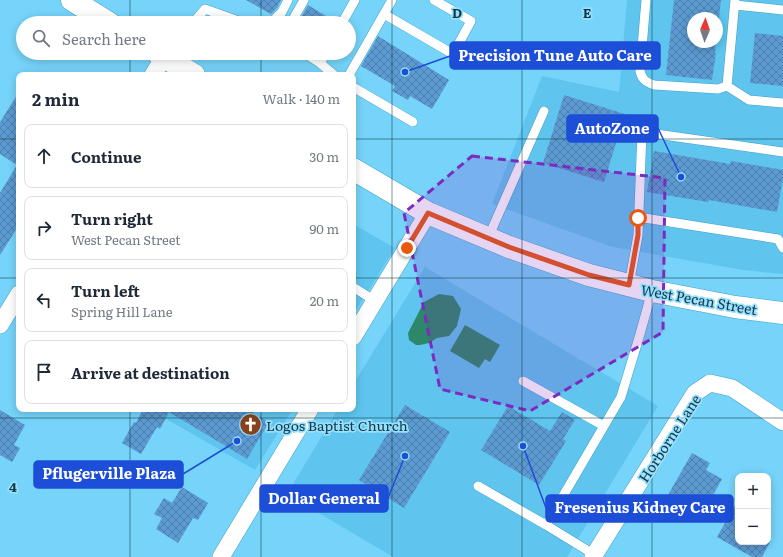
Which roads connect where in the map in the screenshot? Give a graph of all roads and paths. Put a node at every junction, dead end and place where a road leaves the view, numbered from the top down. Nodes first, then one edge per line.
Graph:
1 (72, 0) edge
2 (288, 0) edge
3 (304, 0) edge
4 (355, 0) edge
5 (392, 0) edge
6 (434, 0) edge
7 (646, 0) edge
8 (735, 2) edge
9 (783, 10) edge
10 (384, 14) junction
11 (98, 16) edge
12 (199, 16) edge
13 (224, 16) edge
14 (278, 16) edge
15 (295, 16) edge
16 (346, 16) edge
17 (161, 60) edge
18 (315, 60) edge
19 (322, 60) edge
20 (320, 63) junction
21 (187, 72) edge
22 (330, 72) edge
23 (351, 72) edge
24 (727, 86) junction
25 (356, 89) edge
26 (783, 103) edge
27 (544, 111) dead end
28 (413, 122) dead end
29 (783, 152) edge
30 (356, 171) edge
31 (428, 213) junction
32 (638, 218) junction
33 (488, 238) junction
34 (783, 248) edge
35 (629, 285) junction
36 (356, 289) edge
37 (652, 291) junction
38 (16, 299) edge
39 (375, 301) junction
40 (783, 313) edge
41 (0, 325) edge
42 (356, 332) edge
43 (523, 381) dead end
44 (308, 412) edge
45 (783, 422) edge
46 (604, 426) junction
47 (478, 486) dead end
48 (546, 525) junction
49 (594, 556) edge
50 (221, 557) edge

1 - 11 main road
2 - 14 lane
3 - 15 lane
4 - 16 lane
5 - 10 lane
6 - 10 lane
7 - 24 lane
8 - 9 lane
8 - 24 lane
10 - 23 lane
12 - 13 lane
17 - 21 main road
18 - 20 lane
19 - 20 lane
20 - 22 lane
24 - 26 lane
25 - 28 lane
27 - 33 lane
29 - 32 lane
30 - 31 main road, West Pecan Street
31 - 33 main road, West Pecan Street
31 - 39 street
32 - 34 lane
32 - 35 lane
33 - 35 main road, West Pecan Street
35 - 37 main road, West Pecan Street
36 - 39 lane
37 - 40 main road, West Pecan Street
37 - 46 lane
38 - 41 street
39 - 42 street
43 - 46 lane
44 - 50 street
45 - 49 street, Horborne Lane
46 - 48 lane
47 - 48 lane
48 - 49 lane

